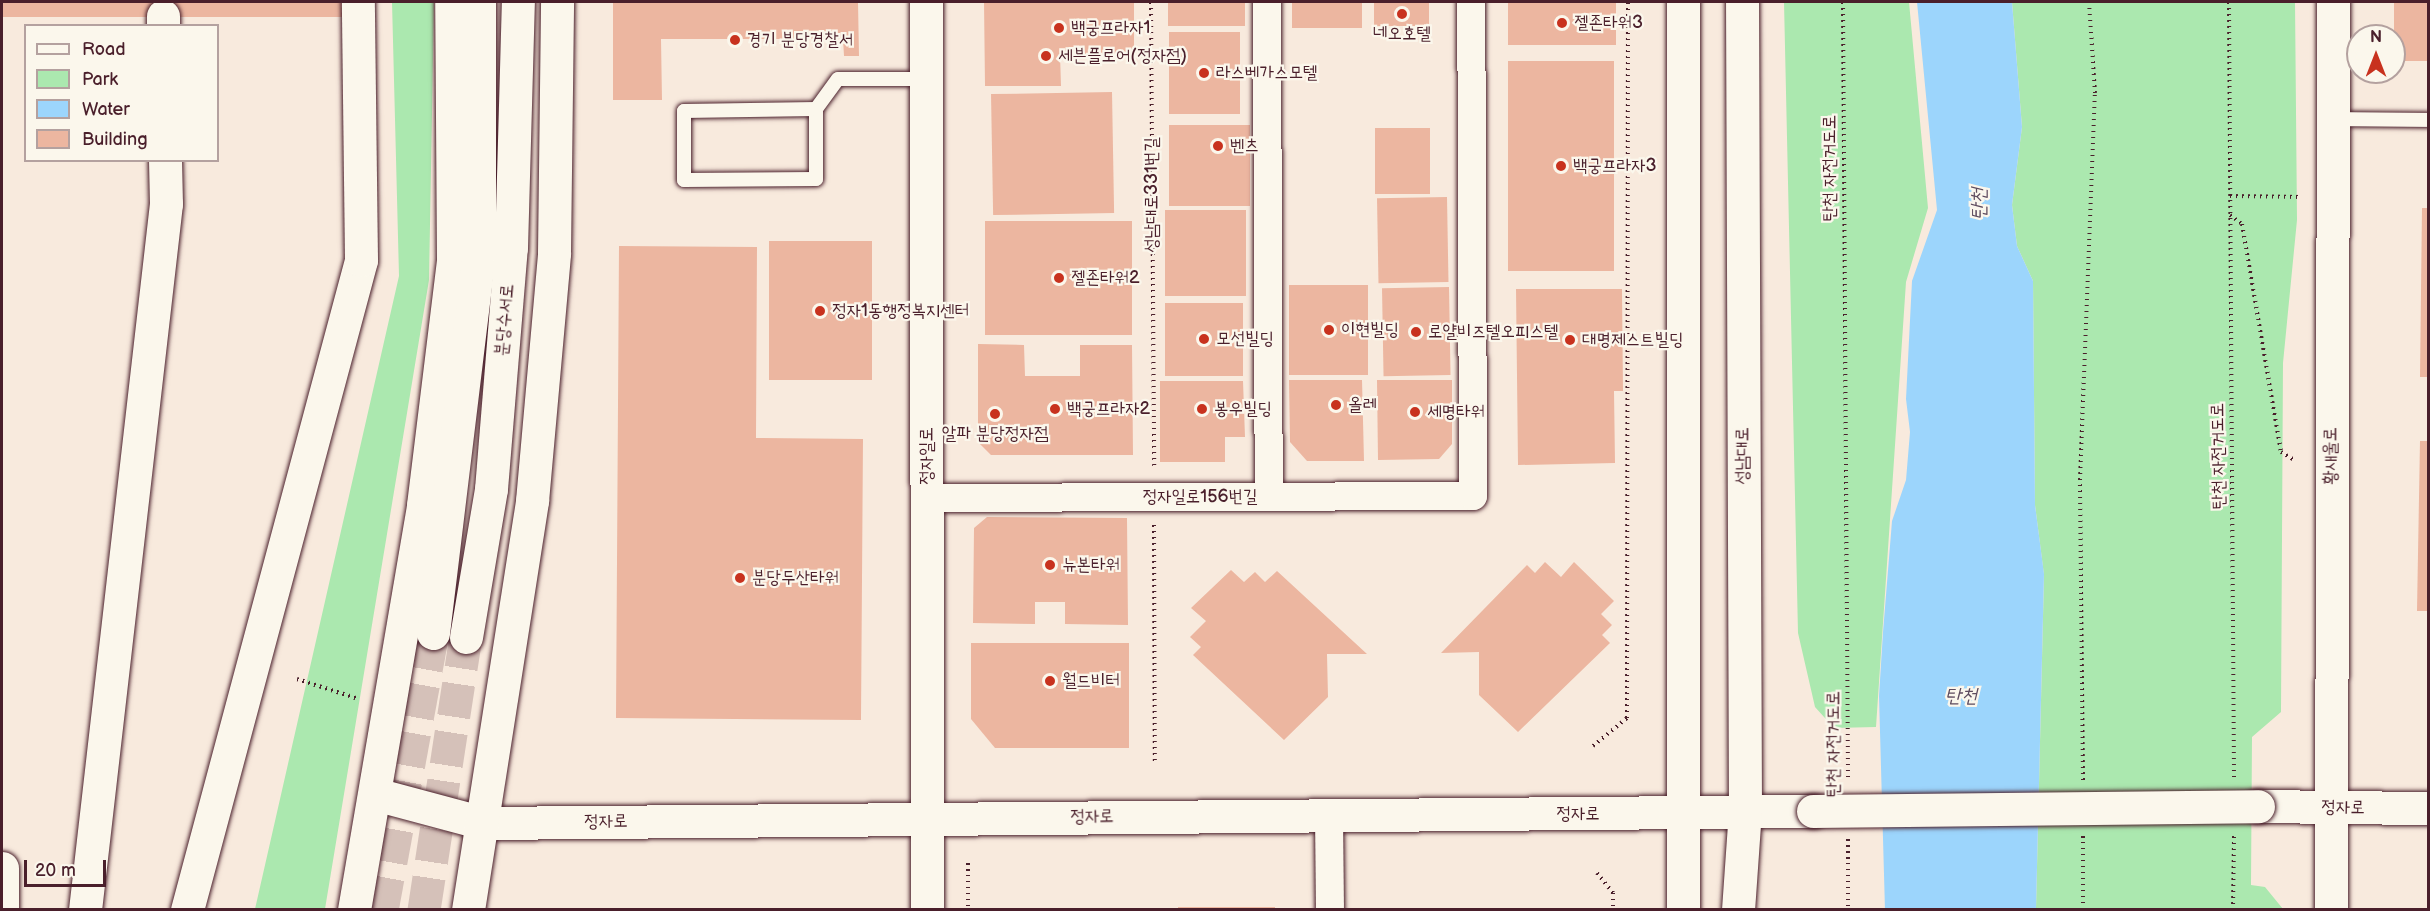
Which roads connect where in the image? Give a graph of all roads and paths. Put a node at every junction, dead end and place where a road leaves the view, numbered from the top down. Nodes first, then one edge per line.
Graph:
1 (358, 2) edge
2 (451, 2) edge
3 (479, 2) edge
4 (518, 2) edge
5 (557, 2) edge
6 (926, 2) edge
7 (1151, 2) edge
8 (1267, 2) edge
9 (1471, 2) edge
10 (1628, 2) edge
11 (1683, 2) edge
12 (1742, 2) edge
13 (1843, 2) edge
14 (2089, 2) edge
15 (2229, 2) edge
16 (2333, 2) edge
17 (926, 79) junction
18 (816, 109) junction
19 (2334, 119) junction
20 (2428, 120) edge
21 (165, 162) edge
22 (2230, 196) junction
23 (2301, 197) dead end
24 (2229, 214) junction
25 (2296, 461) dead end
26 (1154, 497) junction
27 (1269, 497) junction
28 (927, 498) junction
29 (433, 633) tunnel mouth
30 (466, 637) tunnel mouth
31 (297, 679) dead end
32 (367, 702) dead end
33 (1593, 746) dead end
34 (1155, 764) dead end
35 (2083, 784) dead end
36 (1848, 790) dead end
37 (375, 794) junction
38 (2242, 806) junction
39 (2329, 808) junction
40 (2428, 808) edge
41 (1745, 811) junction
42 (1684, 813) junction
43 (1329, 815) junction
44 (926, 819) junction
45 (483, 824) junction
46 (1848, 826) dead end
47 (2083, 830) dead end
48 (968, 864) dead end
49 (2, 868) edge
50 (1597, 873) dead end
51 (2, 909) edge
52 (85, 909) edge
53 (187, 909) edge
54 (354, 909) edge
55 (468, 909) edge
56 (927, 909) edge
57 (968, 909) edge
58 (1329, 909) edge
59 (1613, 909) edge
60 (1683, 909) edge
61 (1738, 909) edge
62 (1848, 909) edge
63 (2083, 909) edge
64 (2233, 909) edge
65 (2331, 909) edge

1 - 53 main road
2 - 37 main road
3 - 29 main road, 분당수서로
4 - 30 main road, 분당수서로
5 - 45 main road
6 - 17 main road, 정자일로
7 - 26 path, 성남대로331번길
8 - 27 street
9 - 27 street, 정자일로156번길
10 - 33 path
11 - 42 main road
12 - 41 main road, 성남대로
13 - 36 path, 탄천 자전거도로
14 - 35 path
15 - 22 path, 탄천 자전거도로
16 - 19 main road, 황새울로
17 - 18 lane
17 - 28 main road, 정자일로
18 - 18 lane
19 - 20 lane
19 - 39 main road, 황새울로
21 - 52 main road
22 - 23 path
22 - 24 path, 탄천 자전거도로
24 - 25 path
24 - 38 path, 탄천 자전거도로
26 - 27 street, 정자일로156번길
26 - 28 street, 정자일로156번길
26 - 34 path, 성남대로331번길
28 - 44 main road, 정자일로
31 - 32 path
37 - 45 main road, 정자로
37 - 54 main road
38 - 39 main road, 정자로
38 - 41 main road, 정자로, bridge
38 - 64 path, 탄천 자전거도로
39 - 40 main road, 정자로
39 - 65 main road, 황새울로
41 - 42 main road, 정자로
41 - 61 main road, 성남대로
42 - 43 main road, 정자로
42 - 60 main road
43 - 44 main road, 정자로
43 - 58 street
44 - 45 main road, 정자로
44 - 56 main road, 정자일로
45 - 55 main road
46 - 62 path
47 - 63 path
48 - 57 path
49 - 51 main road
50 - 59 path

